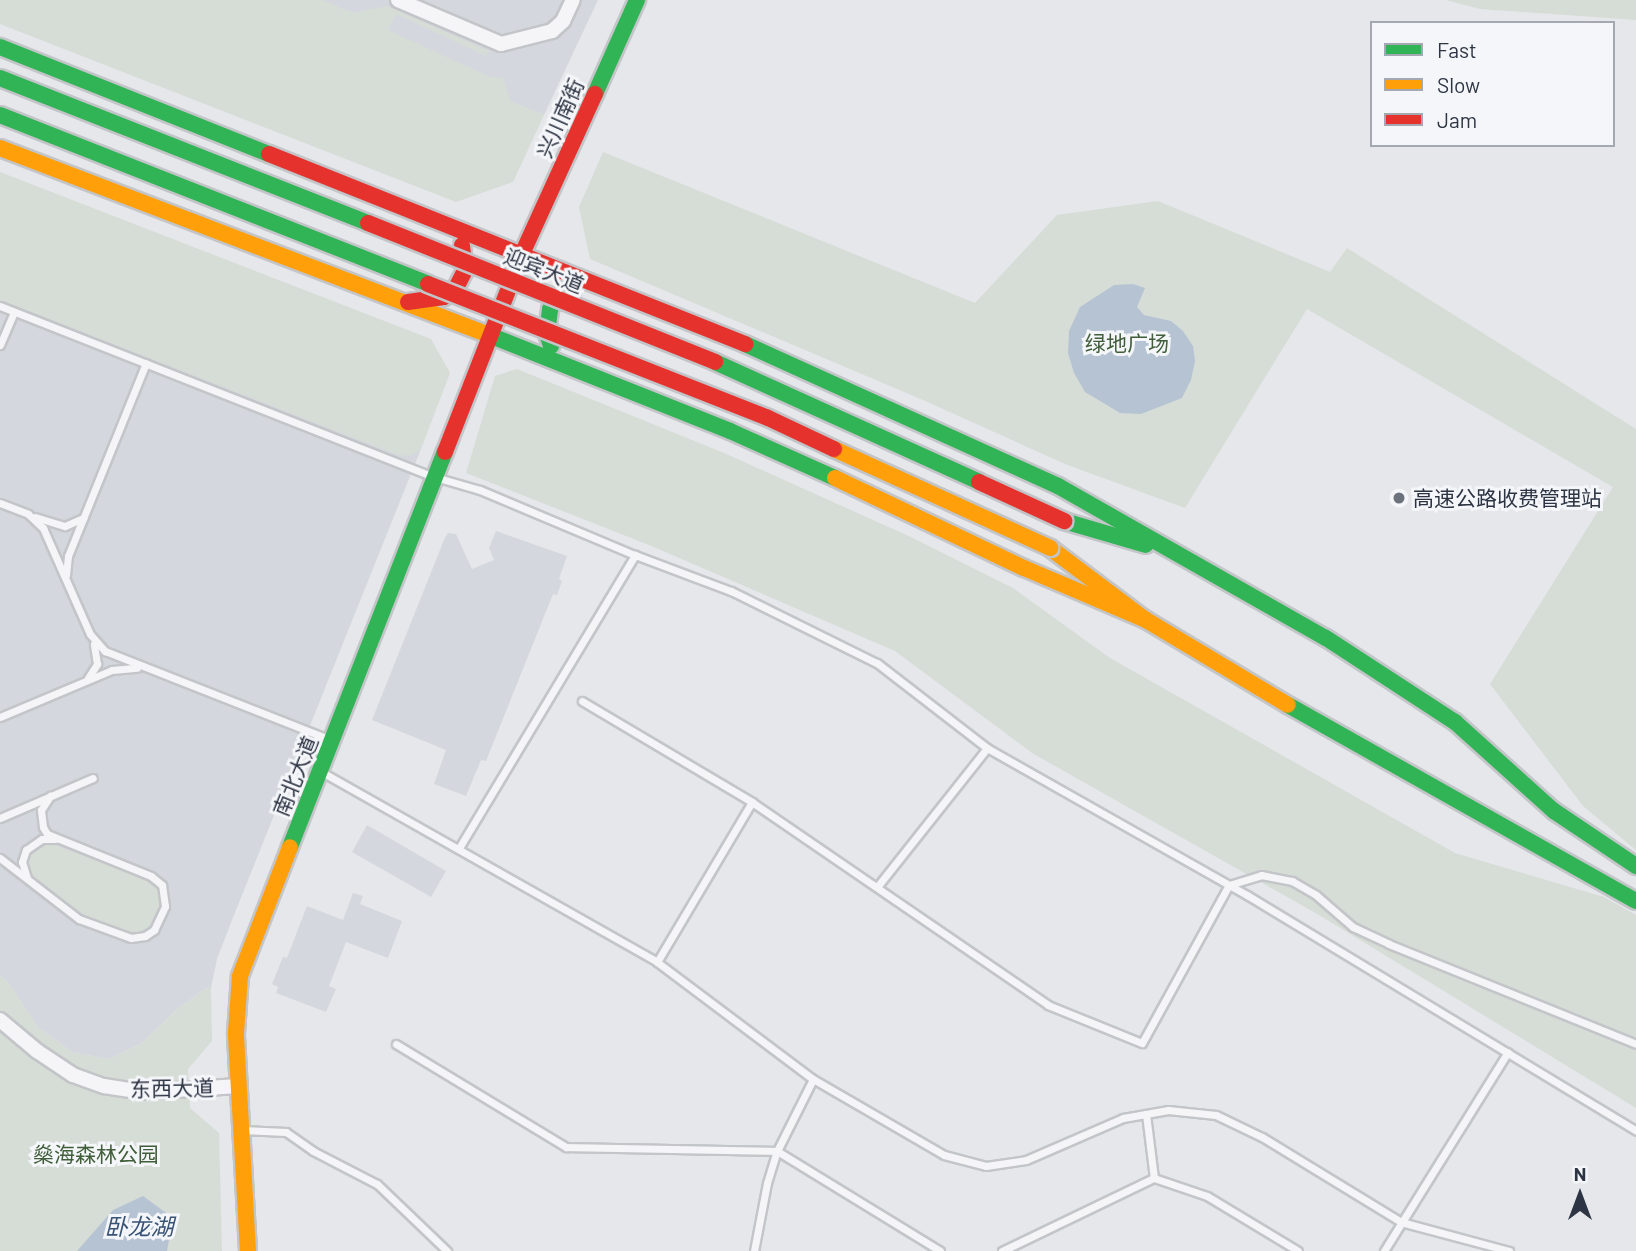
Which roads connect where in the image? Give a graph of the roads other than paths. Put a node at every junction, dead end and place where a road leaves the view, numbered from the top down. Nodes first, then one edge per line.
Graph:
1 (398, 0) edge
2 (573, 0) edge
3 (637, 0) edge
4 (0, 47) edge
5 (0, 78) edge
6 (0, 115) edge
7 (0, 148) edge
8 (437, 221) junction
9 (522, 254) junction
10 (606, 288) junction
11 (399, 301) junction
12 (0, 306) edge
13 (14, 312) junction
14 (491, 336) junction
15 (0, 345) edge
16 (146, 363) junction
17 (575, 369) junction
18 (435, 477) junction
19 (0, 503) edge
20 (28, 514) junction
21 (83, 518) junction
22 (635, 555) junction
23 (1182, 555) junction
24 (66, 581) junction
25 (1146, 620) junction
26 (90, 634) junction
27 (150, 670) junction
28 (85, 681) junction
29 (582, 701) dead end
30 (0, 717) edge
31 (332, 740) junction
32 (987, 748) junction
33 (319, 771) junction
34 (93, 778) dead end
35 (50, 796) junction
36 (752, 802) junction
37 (0, 818) edge
38 (55, 839) junction
39 (459, 848) junction
40 (0, 858) edge
41 (1636, 866) edge
42 (28, 880) junction
43 (1229, 885) junction
44 (877, 887) junction
45 (1636, 901) edge
46 (657, 962) junction
47 (0, 1020) edge
48 (396, 1044) dead end
49 (1636, 1044) edge
50 (1508, 1052) junction
51 (813, 1079) junction
52 (239, 1086) junction
53 (1146, 1114) junction
54 (241, 1129) junction
55 (1636, 1131) edge
56 (777, 1151) junction
57 (1154, 1178) junction
58 (1401, 1222) junction
59 (248, 1251) edge
60 (446, 1251) edge
61 (754, 1251) edge
62 (940, 1251) edge
63 (1002, 1251) edge
64 (1298, 1251) edge
65 (1384, 1251) edge
66 (1508, 1251) edge

1 - 2 street
3 - 9 main road, 兴川南街
4 - 8 main road
5 - 23 main road, 迎宾大道, bridge
6 - 25 main road, bridge
7 - 11 main road
8 - 9 main road
8 - 11 main road
9 - 10 main road
9 - 14 main road, 兴川南街
10 - 17 main road
10 - 23 main road
11 - 14 main road
12 - 13 lane
13 - 15 lane
13 - 16 lane
14 - 17 main road
14 - 18 main road, 南北大道
16 - 18 lane
16 - 21 lane
17 - 25 main road
18 - 22 lane
18 - 31 main road, 南北大道
19 - 20 lane
20 - 21 lane
20 - 24 lane
21 - 24 lane
22 - 32 lane
22 - 39 lane
23 - 41 main road
24 - 26 lane
25 - 45 main road
26 - 27 lane
26 - 28 lane
27 - 28 lane
27 - 31 lane
28 - 30 lane
29 - 36 lane
31 - 33 main road, 南北大道
32 - 43 lane
32 - 44 lane
33 - 39 lane
33 - 52 main road, 南北大道
34 - 35 lane
35 - 37 lane
35 - 38 lane
36 - 44 lane
36 - 46 lane
38 - 42 lane
38 - 42 lane
39 - 46 lane
40 - 42 lane
43 - 44 lane
43 - 49 lane
43 - 50 lane
46 - 51 lane
47 - 52 street, 东西大道
48 - 56 lane
50 - 55 lane
50 - 58 lane
51 - 53 lane
51 - 56 lane
52 - 54 main road, 南北大道
53 - 57 lane
53 - 58 lane
54 - 59 main road, 南北大道
54 - 60 lane
56 - 61 lane
56 - 62 lane
57 - 63 lane
57 - 64 lane
58 - 65 lane
58 - 66 lane

